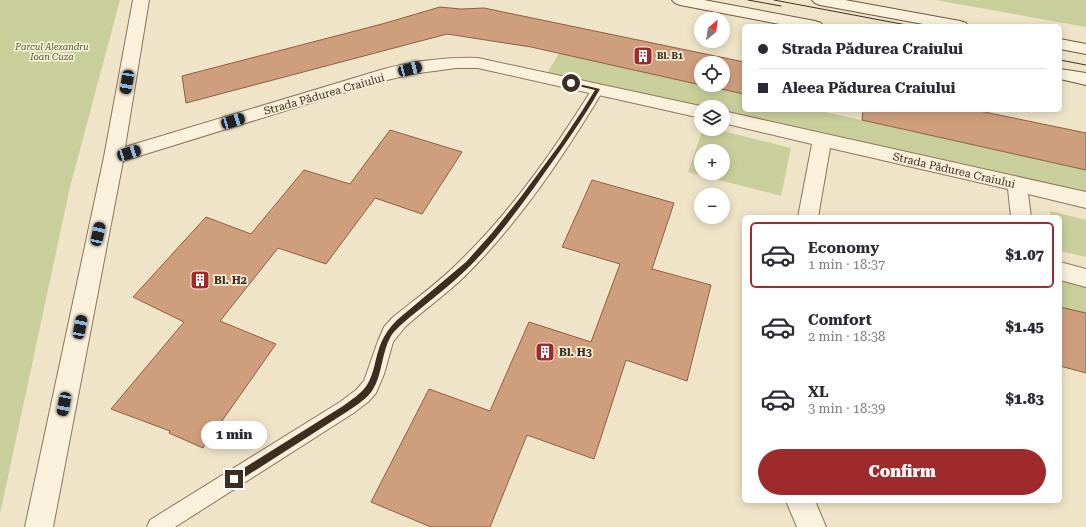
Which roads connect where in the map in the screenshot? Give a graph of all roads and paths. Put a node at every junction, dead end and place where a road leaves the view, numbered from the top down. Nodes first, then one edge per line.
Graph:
1 (141, 0) edge
2 (680, 0) edge
3 (820, 0) edge
4 (805, 24) edge
5 (949, 24) edge
6 (1062, 44) edge
7 (1086, 49) edge
8 (1062, 74) edge
9 (1086, 79) edge
10 (598, 89) junction
11 (694, 110) edge
12 (730, 119) edge
13 (822, 140) junction
14 (114, 157) junction
15 (1017, 184) junction
16 (1086, 200) edge
17 (808, 215) edge
18 (1021, 215) edge
19 (1062, 272) edge
20 (1086, 278) edge
21 (801, 503) edge
22 (39, 527) edge
23 (157, 527) edge
24 (812, 527) edge

1 - 14 street
2 - 4 street
3 - 5 street
6 - 7 street
8 - 9 street
10 - 11 street, Strada Pădurea Craiului
10 - 14 street, Strada Pădurea Craiului
10 - 23 lane
12 - 13 street, Strada Pădurea Craiului
13 - 15 street, Strada Pădurea Craiului
13 - 17 street
14 - 22 street
15 - 16 street, Strada Pădurea Craiului
15 - 18 street
19 - 20 street
21 - 24 street

